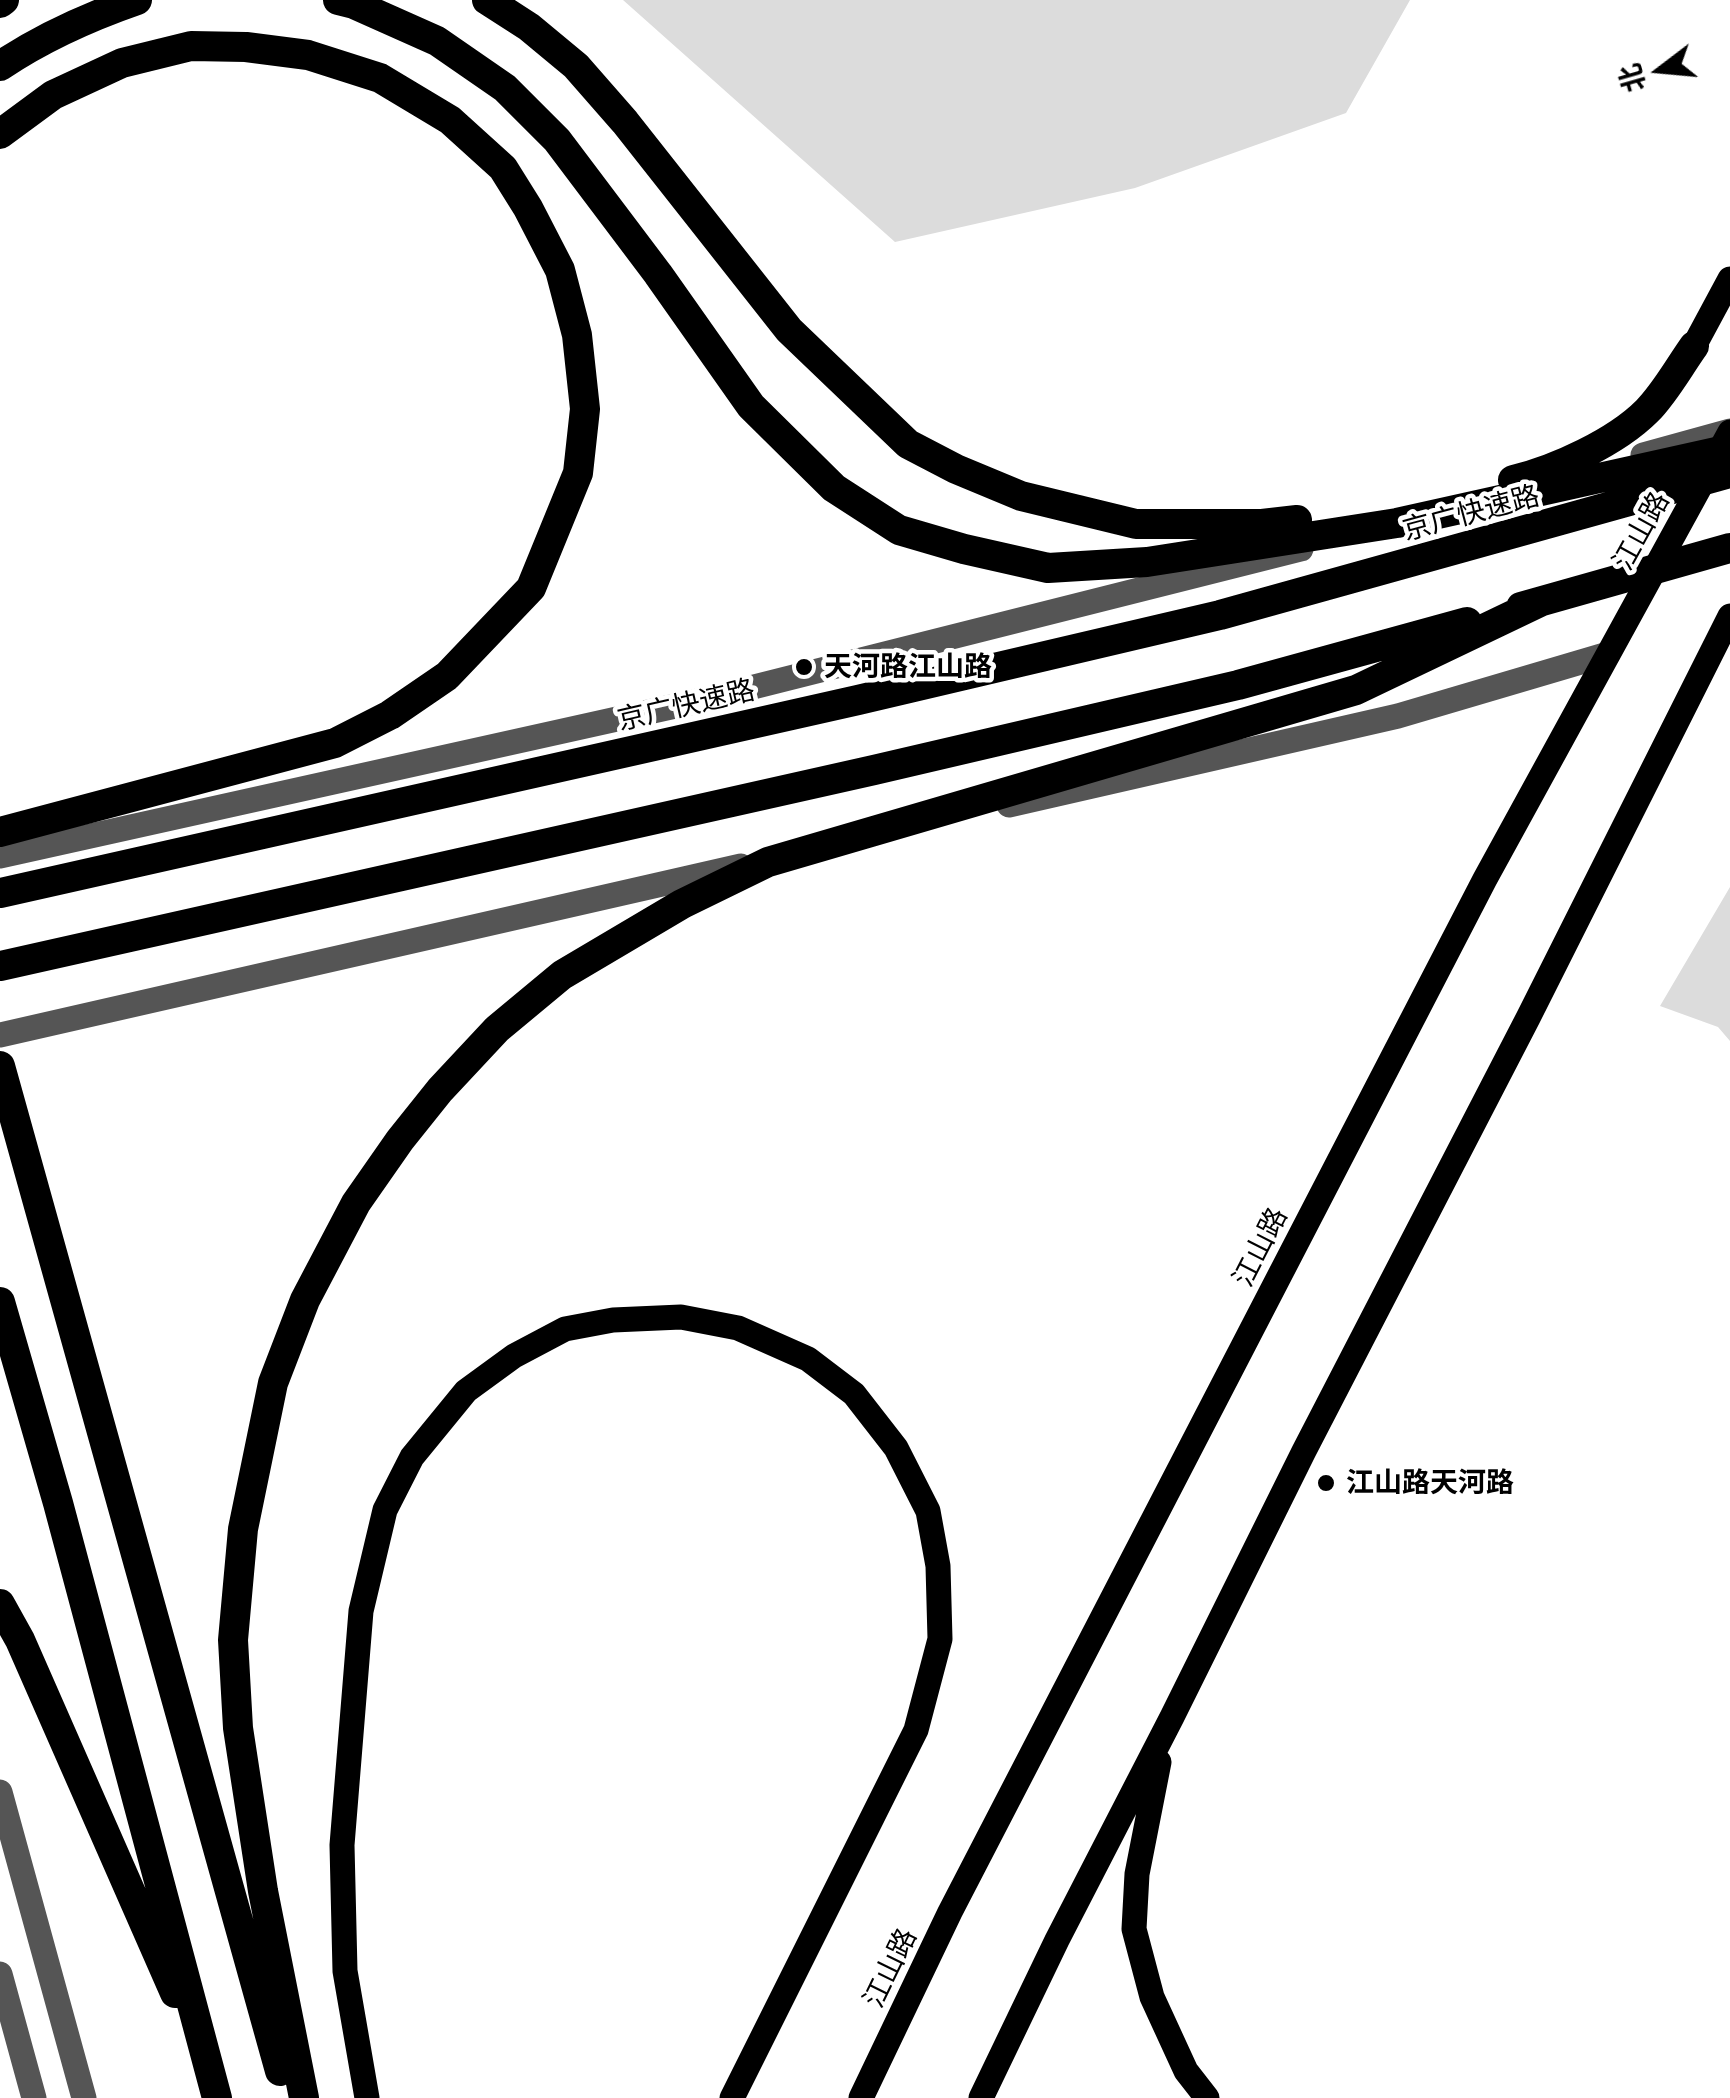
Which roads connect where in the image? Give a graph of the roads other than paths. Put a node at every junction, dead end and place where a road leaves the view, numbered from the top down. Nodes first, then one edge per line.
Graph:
1 (137, 0) edge
2 (338, 0) edge
3 (487, 0) edge
4 (0, 66) edge
5 (0, 134) edge
6 (1730, 279) edge
7 (1694, 346) joint
8 (1730, 431) edge
9 (1730, 449) edge
10 (1730, 474) edge
11 (1730, 548) edge
12 (1540, 602) junction
13 (1730, 616) edge
14 (1608, 654) junction
15 (0, 832) edge
16 (0, 856) edge
17 (0, 893) edge
18 (0, 966) edge
19 (0, 1035) edge
20 (0, 1066) edge
21 (0, 1302) edge
22 (0, 1604) edge
23 (1165, 1730) junction
24 (0, 1792) edge
25 (0, 1974) edge
26 (213, 2083) edge
27 (34, 2098) edge
28 (84, 2098) edge
29 (288, 2098) edge
30 (304, 2098) edge
31 (367, 2098) edge
32 (732, 2098) edge
33 (861, 2098) edge
34 (982, 2098) edge
35 (1207, 2098) edge

1 - 4 highway
2 - 9 highway
3 - 7 highway
5 - 15 highway
6 - 7 main road
8 - 14 main road, 江山路
8 - 16 street
10 - 17 highway, 京广快速路
11 - 12 highway
12 - 18 highway
12 - 30 highway
13 - 23 main road
14 - 19 street
14 - 33 main road, 江山路
20 - 29 highway
21 - 26 highway
22 - 26 highway
23 - 34 main road
23 - 35 main road
24 - 28 street
25 - 27 street
31 - 32 main road

